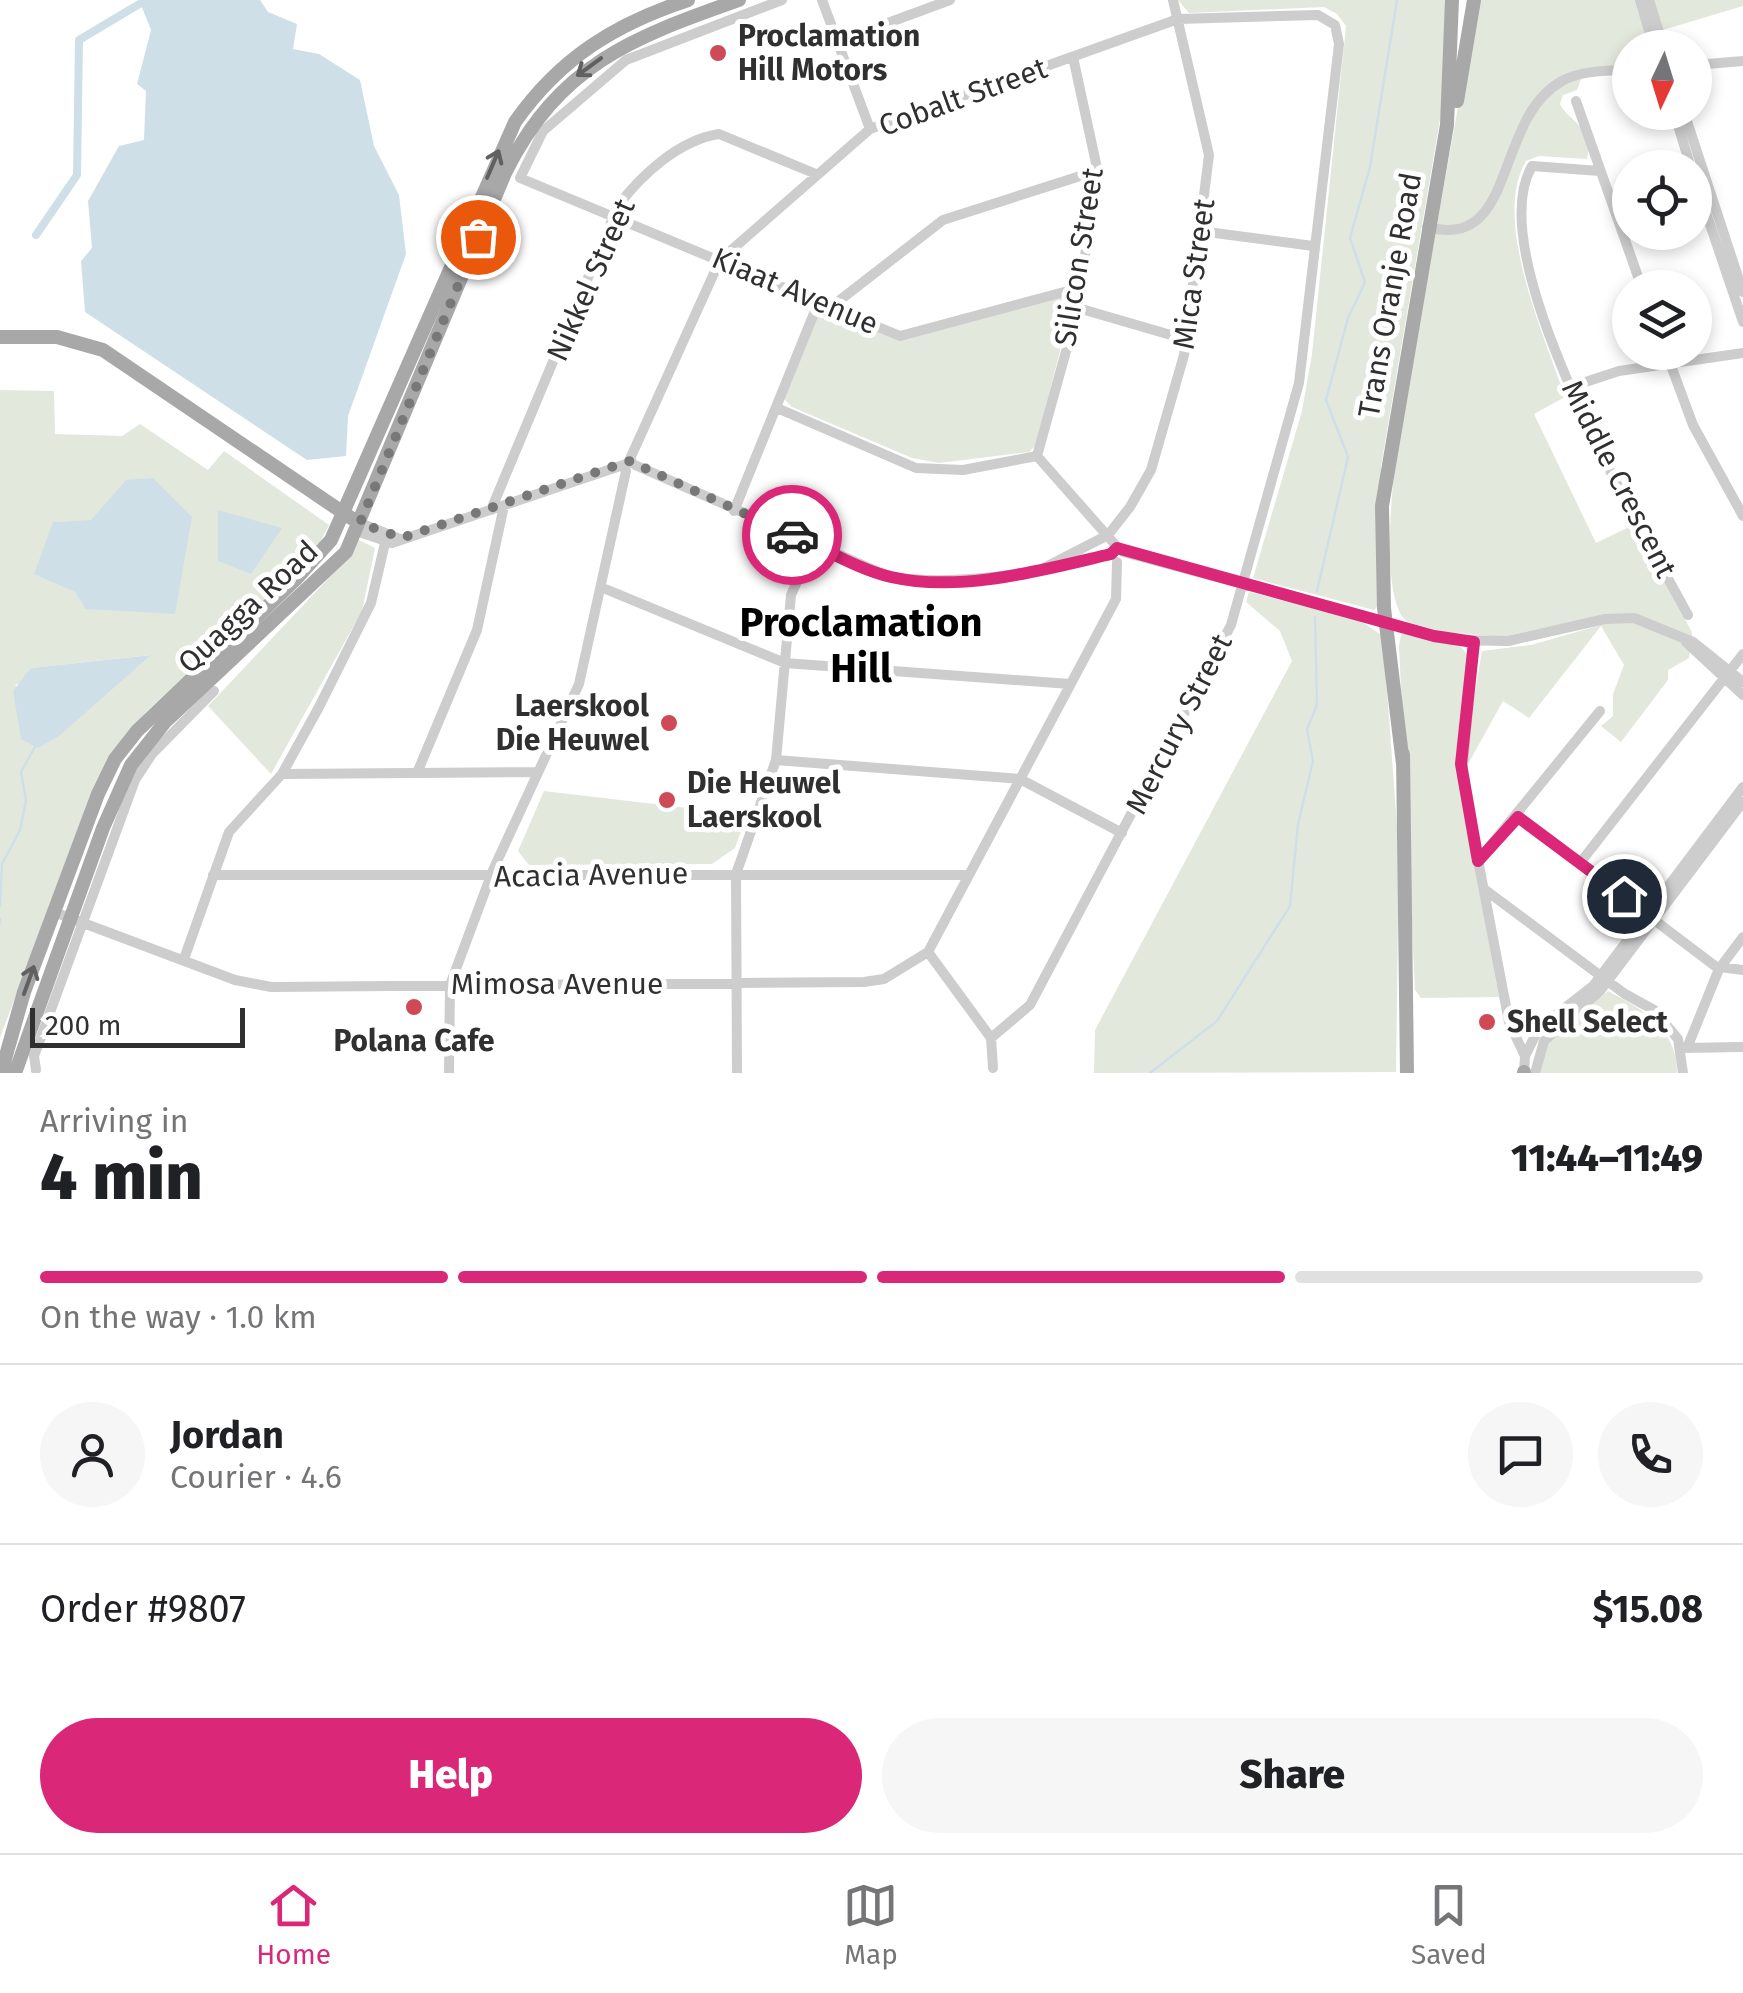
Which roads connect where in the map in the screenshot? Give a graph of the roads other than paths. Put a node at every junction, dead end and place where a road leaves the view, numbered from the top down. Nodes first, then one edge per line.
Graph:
1 (688, 0) edge
2 (740, 0) edge
3 (782, 0) edge
4 (822, 0) edge
5 (950, 0) edge
6 (1173, 0) edge
7 (1452, 0) edge
8 (1474, 0) edge
9 (1640, 0) edge
10 (1650, 0) edge
11 (671, 3) edge
12 (713, 4) edge
13 (1178, 20) junction
14 (1332, 21) joint
15 (1649, 30) edge
16 (1659, 30) edge
17 (838, 40) junction
18 (1073, 57) junction
19 (1743, 61) edge
20 (1712, 64) edge
21 (1612, 71) edge
22 (1576, 101) dead end
23 (1447, 125) junction
24 (870, 129) junction
25 (1690, 130) edge
26 (1096, 171) junction
27 (1600, 172) junction
28 (816, 174) junction
29 (614, 214) junction
30 (1427, 227) junction
31 (1712, 230) edge
32 (1200, 232) junction
33 (1313, 246) junction
34 (720, 260) junction
35 (1635, 270) edge
36 (1079, 288) junction
37 (1743, 292) edge
38 (825, 304) junction
39 (1078, 308) junction
40 (1743, 322) edge
41 (0, 337) edge
42 (1188, 340) junction
43 (0, 346) edge
44 (1743, 353) edge
45 (1712, 355) edge
46 (1623, 370) edge
47 (1672, 370) edge
48 (1570, 387) junction
49 (778, 408) junction
50 (1038, 456) junction
51 (630, 467) junction
52 (360, 480) junction
53 (313, 493) junction
54 (504, 506) junction
55 (491, 510) junction
56 (734, 511) junction
57 (1743, 516) edge
58 (342, 518) junction
59 (358, 527) junction
60 (400, 539) junction
61 (385, 543) junction
62 (814, 544) junction
63 (1116, 551) junction
64 (1040, 570) junction
65 (1242, 580) junction
66 (603, 588) junction
67 (1688, 615) dead end
68 (1389, 621) junction
69 (1474, 642) junction
70 (1743, 654) edge
71 (785, 663) junction
72 (1726, 676) junction
73 (1743, 682) edge
74 (1070, 684) junction
75 (214, 690) dead end
76 (1743, 695) edge
77 (1600, 711) dead end
78 (776, 760) junction
79 (536, 772) junction
80 (282, 774) junction
81 (417, 774) junction
82 (1020, 779) junction
83 (1743, 787) edge
84 (1743, 802) edge
85 (1518, 817) junction
86 (1122, 833) junction
87 (1478, 861) junction
88 (1580, 863) junction
89 (736, 874) junction
90 (969, 874) junction
91 (213, 875) junction
92 (491, 876) junction
93 (1484, 888) junction
94 (54, 912) junction
95 (1650, 916) junction
96 (76, 920) junction
97 (1743, 936) edge
98 (928, 952) junction
99 (184, 958) junction
100 (1719, 968) junction
101 (1743, 970) edge
102 (1604, 977) junction
103 (737, 983) junction
104 (450, 985) junction
105 (991, 1038) junction
106 (1743, 1047) edge
107 (1684, 1048) junction
108 (1524, 1056) junction
109 (993, 1068) dead end
110 (9, 1070) edge
111 (36, 1070) dead end
112 (449, 1073) edge
113 (737, 1073) edge
114 (1407, 1073) edge
115 (1524, 1073) edge
116 (1535, 1073) edge
117 (1683, 1073) edge

1 - 11 main road, Quagga Road
2 - 12 main road, Quagga Road
3 - 29 street, Kiaat Avenue
4 - 17 street
5 - 17 street
6 - 13 street, Mica Street
7 - 23 main road, Trans Oranje Road
8 - 23 main road, Trans Oranje Road
9 - 15 street
10 - 16 street
52 -> 11 main road, Quagga Road
12 -> 59 main road, Quagga Road
13 - 14 street, Cobalt Street
13 - 18 street, Cobalt Street
13 - 32 street, Mica Street
14 - 33 street, Mercury Street
17 - 24 street
18 - 24 street, Cobalt Street
18 - 26 street, Silicon Street
19 - 20 street
21 - 30 street
22 - 27 street
23 - 30 main road, Trans Oranje Road
24 - 28 street, Cobalt Street
25 - 37 street
26 - 36 street, Silicon Street
26 - 38 street
27 - 35 street
27 - 48 street, Middle Crescent
28 - 29 street, Nikkel Street
28 - 34 street, Cobalt Street
29 - 34 street, Kiaat Avenue
29 - 55 street, Nikkel Street
30 - 68 main road, Trans Oranje Road
31 - 40 street
32 - 33 street
32 - 42 street, Mica Street
33 - 65 street, Mercury Street
34 - 38 street, Kiaat Avenue
34 - 51 street, Cobalt Street
36 - 38 street, Kiaat Avenue
36 - 39 street, Silicon Street
38 - 49 street
39 - 42 street
39 - 50 street, Silicon Street
41 - 53 main road
42 - 63 street, Mica Street
43 - 58 main road
44 - 45 street
46 - 48 street
47 - 57 street
48 - 67 street, Middle Crescent
49 - 50 street
49 - 56 street
50 - 63 street
51 - 54 street
51 - 56 street
51 - 66 street, Cobalt Street
52 - 53 main road
52 - 58 main road, Quagga Road
53 - 58 main road
54 - 55 street
54 - 81 street
55 - 60 street
56 - 62 street
58 - 59 main road
58 - 94 main road, Quagga Road
59 - 60 street
59 - 61 street
59 - 96 main road, Quagga Road
60 - 61 street
61 - 80 street
62 - 64 street
62 - 71 street
63 - 64 street
63 - 64 street, Middle Crescent
63 - 65 street, Middle Crescent
63 - 74 street, Mica Street
65 - 68 street, Middle Crescent
65 - 86 street, Mercury Street
66 - 71 street
66 - 79 street, Cobalt Street
68 - 69 street, Middle Crescent
68 - 114 main road, Trans Oranje Road
69 - 72 street, Middle Crescent
69 - 87 street
70 - 72 street
71 - 74 street
71 - 78 street
72 - 73 street, Middle Crescent
72 - 76 street, Middle Crescent
72 - 88 street
74 - 82 street, Mica Street
75 - 96 street, Quagga Road
77 - 85 street
78 - 82 street
78 - 89 street
79 - 81 street
79 - 92 street, Cobalt Street
80 - 81 street
80 - 91 street
82 - 86 street
82 - 90 street, Mica Street
83 - 95 street
84 - 95 street
85 - 87 street
85 - 88 street
86 - 105 street, Mercury Street
87 - 93 street
88 - 95 street
89 - 90 street, Acacia Avenue
89 - 92 street, Acacia Avenue
89 - 103 street
90 - 98 street, Mica Street
91 - 92 street, Acacia Avenue
91 - 99 street
92 - 104 street, Cobalt Street
93 - 102 street
93 - 108 street
94 - 96 street, Mimosa Avenue
110 -> 94 main road, Quagga Road
95 - 100 street
95 - 102 street
96 - 99 street, Mimosa Avenue
96 - 110 main road, Quagga Road
96 - 111 street, Quagga Road
97 - 100 street
98 - 103 street, Mimosa Avenue
98 - 105 street
99 - 104 street, Mimosa Avenue
100 - 101 street
100 - 107 street
102 - 107 street
102 - 108 street
102 - 116 street
103 - 104 street, Mimosa Avenue
103 - 113 street
104 - 112 street, Cobalt Street
105 - 109 street
106 - 107 street
107 - 117 street
108 - 115 street

